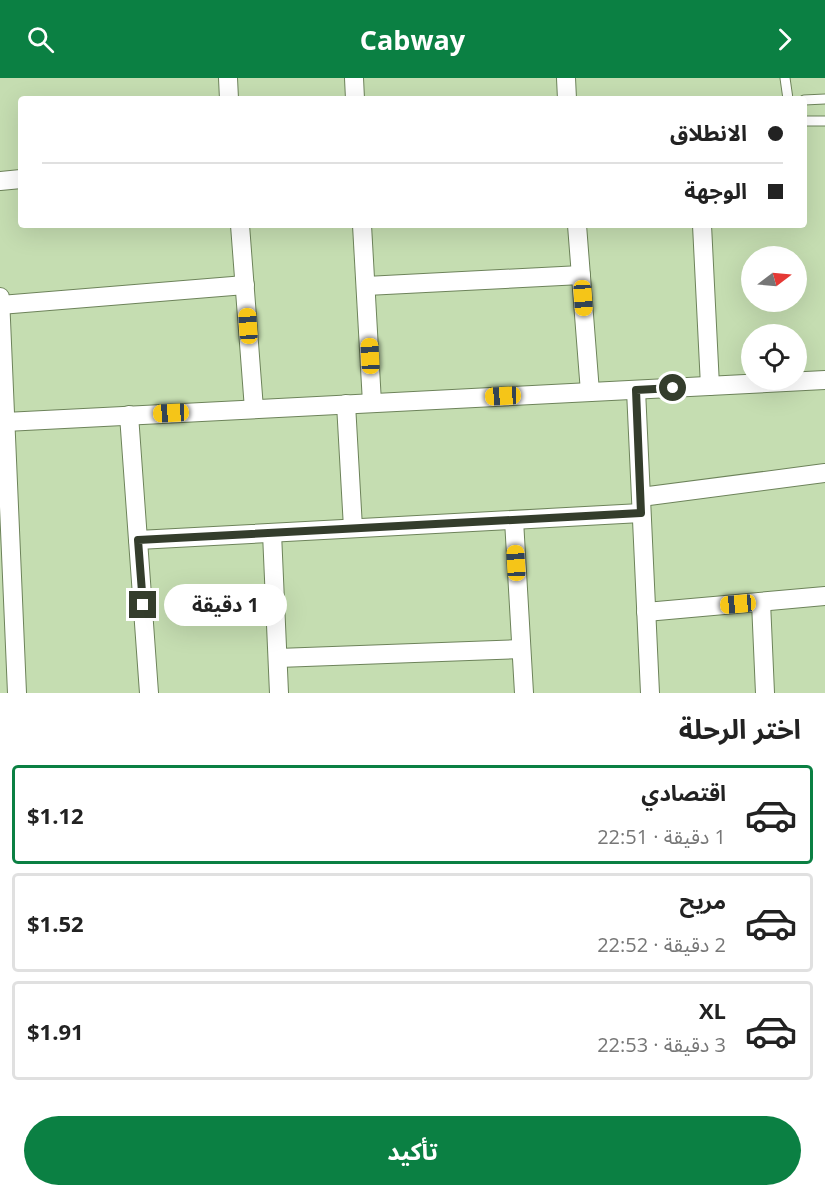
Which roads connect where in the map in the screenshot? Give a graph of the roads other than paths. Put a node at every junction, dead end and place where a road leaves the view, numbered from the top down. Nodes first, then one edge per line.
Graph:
1 (228, 78) edge
2 (354, 78) edge
3 (566, 78) edge
4 (785, 78) edge
5 (229, 96) edge
6 (356, 96) edge
7 (567, 96) edge
8 (788, 96) edge
9 (825, 99) edge
10 (807, 100) edge
11 (807, 121) edge
12 (825, 121) edge
13 (18, 180) edge
14 (0, 181) edge
15 (240, 228) edge
16 (362, 228) edge
17 (577, 228) edge
18 (702, 228) edge
19 (581, 274) junction
20 (245, 285) junction
21 (366, 286) junction
22 (0, 297) edge
23 (0, 305) edge
24 (825, 380) edge
25 (710, 386) junction
26 (636, 390) junction
27 (590, 392) junction
28 (372, 403) junction
29 (346, 404) junction
30 (254, 409) junction
31 (129, 415) junction
32 (5, 422) junction
33 (825, 473) edge
34 (4, 480) edge
35 (641, 505) junction
36 (514, 520) junction
37 (353, 528) junction
38 (272, 533) junction
39 (138, 540) junction
40 (825, 596) edge
41 (761, 602) junction
42 (646, 612) junction
43 (521, 649) junction
44 (278, 658) junction
45 (17, 693) edge
46 (149, 693) edge
47 (279, 693) edge
48 (524, 693) edge
49 (650, 693) edge
50 (765, 693) edge

1 - 5 street
2 - 6 street
3 - 7 street
4 - 8 lane
9 - 10 lane
11 - 12 lane
13 - 14 street
15 - 20 street
16 - 21 street
17 - 19 street
18 - 25 street
19 - 21 street
19 - 27 street
20 - 23 street
20 - 30 street
21 - 28 street
22 - 23 street
23 - 32 street
24 - 25 street
25 - 26 street
26 - 27 street
26 - 35 street
27 - 28 street
28 - 29 street
29 - 30 street
29 - 37 street
30 - 31 street
31 - 32 street
31 - 39 street
32 - 34 street
33 - 35 street
34 - 45 street
35 - 36 street
35 - 42 street
36 - 37 street
36 - 43 street
37 - 38 street
38 - 39 street
38 - 44 street
39 - 46 street
40 - 41 street
41 - 42 street
41 - 50 street
42 - 49 street
43 - 44 street
43 - 48 street
44 - 47 street

